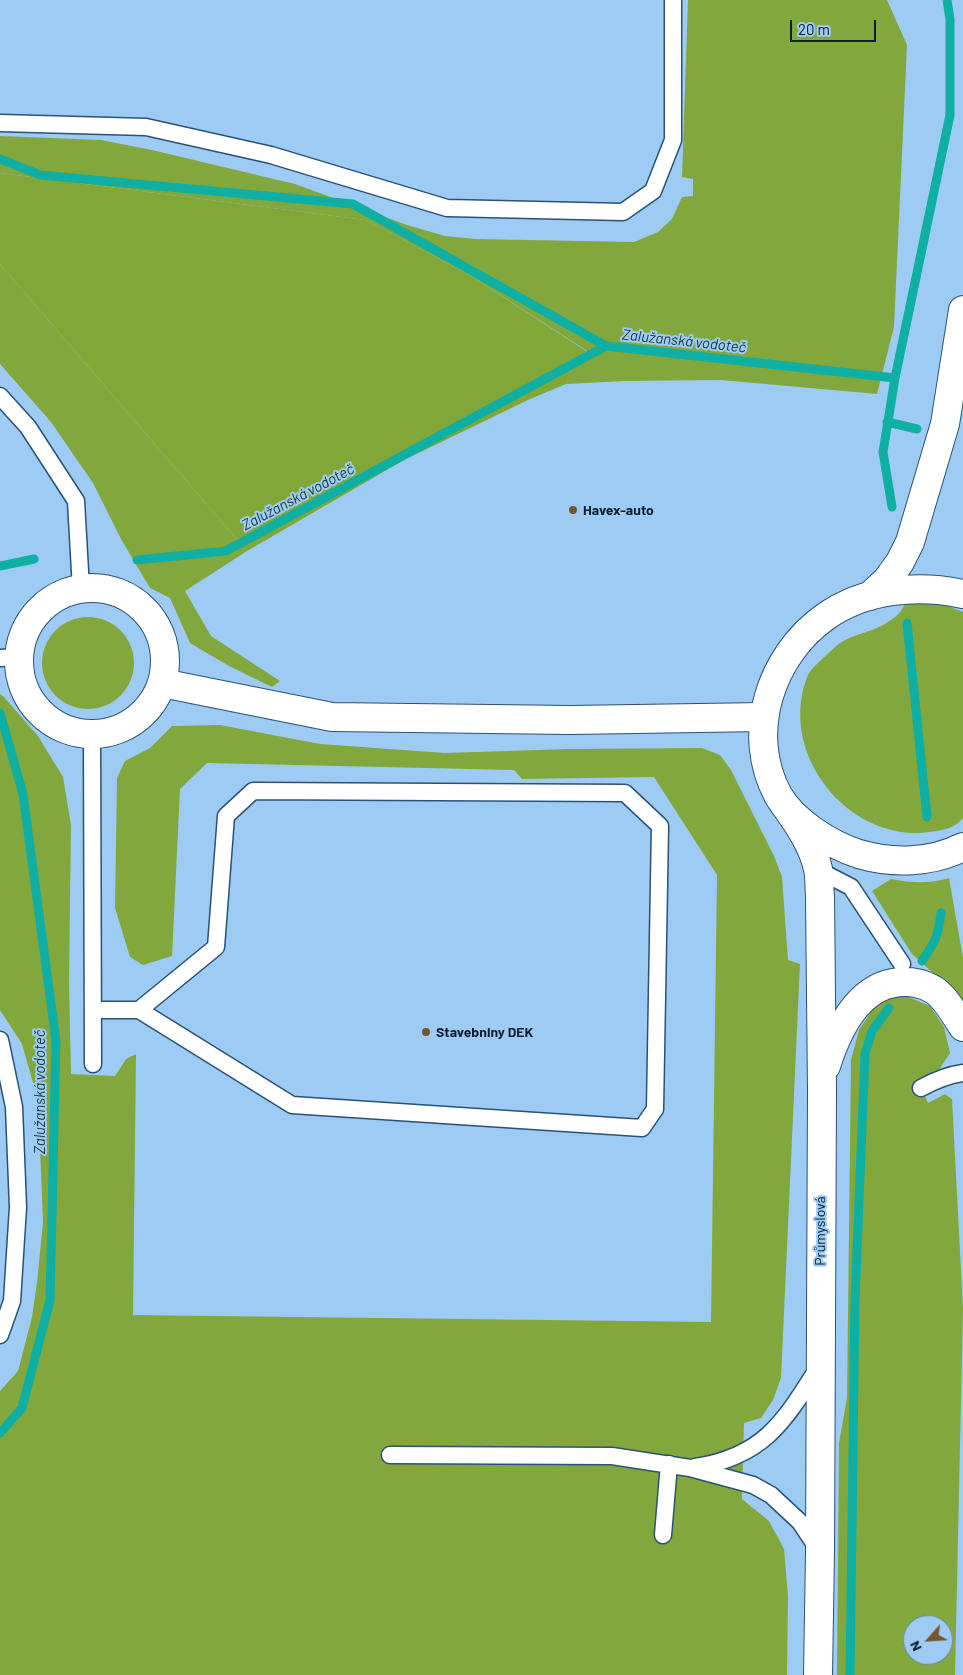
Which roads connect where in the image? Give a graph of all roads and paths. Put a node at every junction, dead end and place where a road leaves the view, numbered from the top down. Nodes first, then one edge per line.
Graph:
1 (673, 0) edge
2 (0, 123) edge
3 (963, 310) edge
4 (0, 396) edge
5 (81, 589) junction
6 (963, 594) edge
7 (870, 596) junction
8 (9, 657) edge
9 (162, 683) junction
10 (764, 717) junction
11 (92, 735) junction
12 (779, 797) junction
13 (963, 848) edge
14 (818, 870) junction
15 (902, 964) dead end
16 (93, 1010) junction
17 (139, 1010) junction
18 (963, 1027) edge
19 (0, 1040) edge
20 (93, 1064) dead end
21 (963, 1073) edge
22 (921, 1088) dead end
23 (822, 1092) junction
24 (0, 1335) edge
25 (820, 1366) junction
26 (390, 1455) dead end
27 (669, 1464) junction
28 (690, 1468) junction
29 (664, 1535) dead end
30 (820, 1553) junction
31 (818, 1675) edge

1 - 2 lane
3 - 7 main road
4 - 5 lane
5 - 8 main road
5 - 9 main road
6 - 7 main road
7 - 10 main road
8 - 11 main road
9 - 10 main road
9 - 11 main road
10 - 12 main road
11 - 16 lane
12 - 13 main road
12 - 14 main road, Průmyslová
14 - 15 lane
14 - 23 main road, Průmyslová
16 - 17 lane
16 - 20 lane
17 - 17 lane
18 - 23 main road
19 - 24 lane
21 - 22 lane
23 - 25 main road, Průmyslová
25 - 28 lane
25 - 30 main road, Průmyslová
26 - 27 lane
27 - 28 lane
27 - 29 lane
28 - 30 lane
30 - 31 main road, Průmyslová

